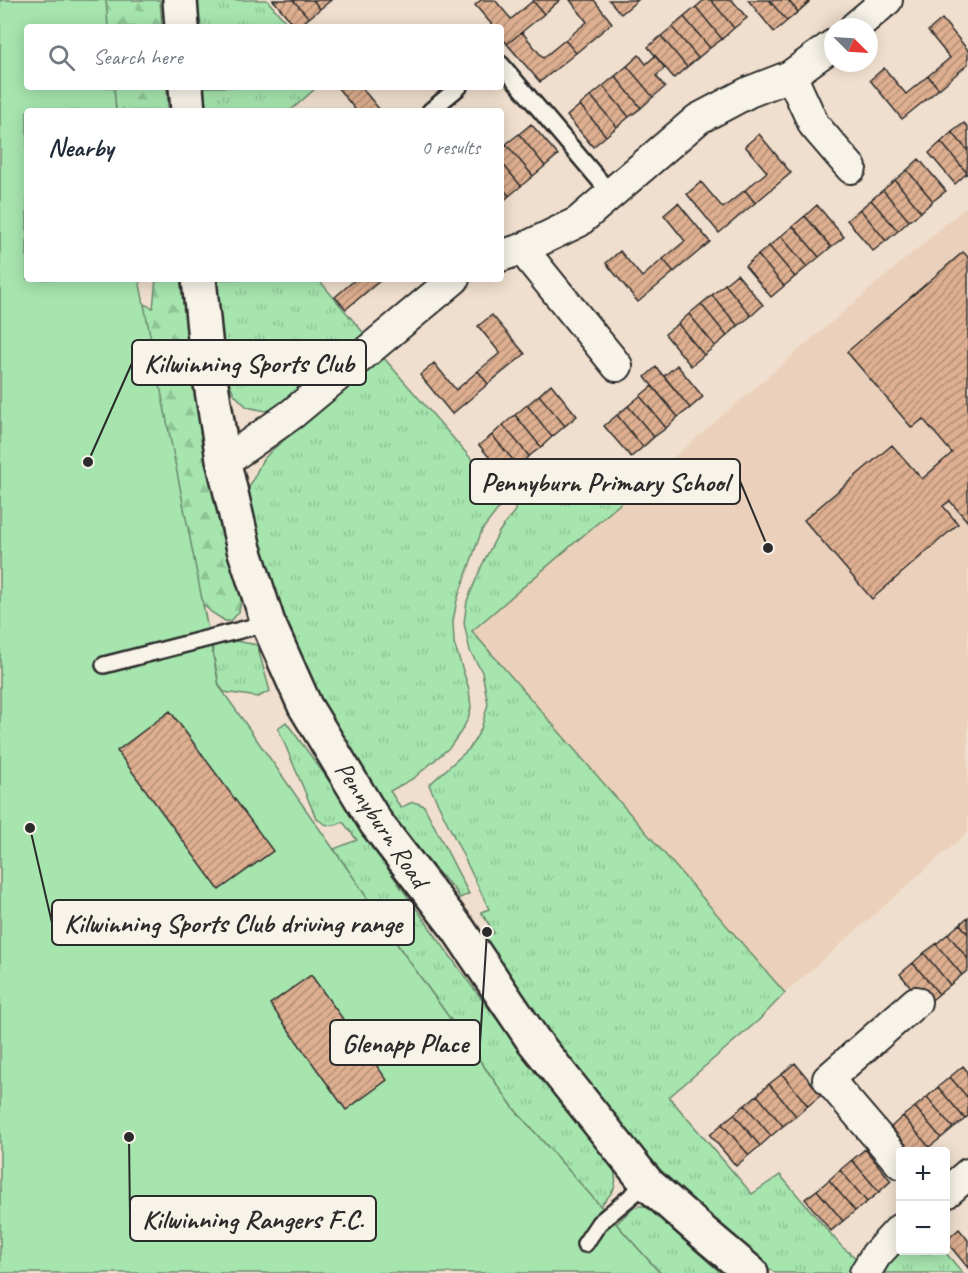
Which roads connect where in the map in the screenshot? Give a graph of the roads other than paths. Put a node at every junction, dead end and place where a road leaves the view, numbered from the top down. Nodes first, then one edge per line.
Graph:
1 (180, 0) edge
2 (887, 0) edge
3 (866, 18) edge
4 (182, 24) edge
5 (824, 51) edge
6 (504, 68) edge
7 (790, 76) junction
8 (186, 90) edge
9 (455, 90) edge
10 (188, 108) edge
11 (434, 108) edge
12 (851, 168) dead end
13 (611, 194) junction
14 (511, 253) edge
15 (199, 282) edge
16 (450, 282) edge
17 (617, 366) dead end
18 (223, 459) junction
19 (268, 623) junction
20 (104, 665) dead end
21 (916, 1002) dead end
22 (896, 1158) edge
23 (968, 1174) edge
24 (647, 1183) junction
25 (950, 1189) edge
26 (896, 1233) edge
27 (585, 1244) dead end
28 (751, 1273) edge
29 (865, 1273) edge

1 - 4 street
2 - 3 street
5 - 7 street
6 - 13 lane
7 - 12 street
7 - 13 street
8 - 10 street
9 - 11 lane
13 - 14 street
14 - 17 street
15 - 18 street, Pennyburn Road
16 - 18 street
18 - 19 street, Pennyburn Road
19 - 20 lane
19 - 24 street, Pennyburn Road
21 - 22 street
23 - 25 street
24 - 27 lane
24 - 28 street, Pennyburn Road
26 - 29 street

